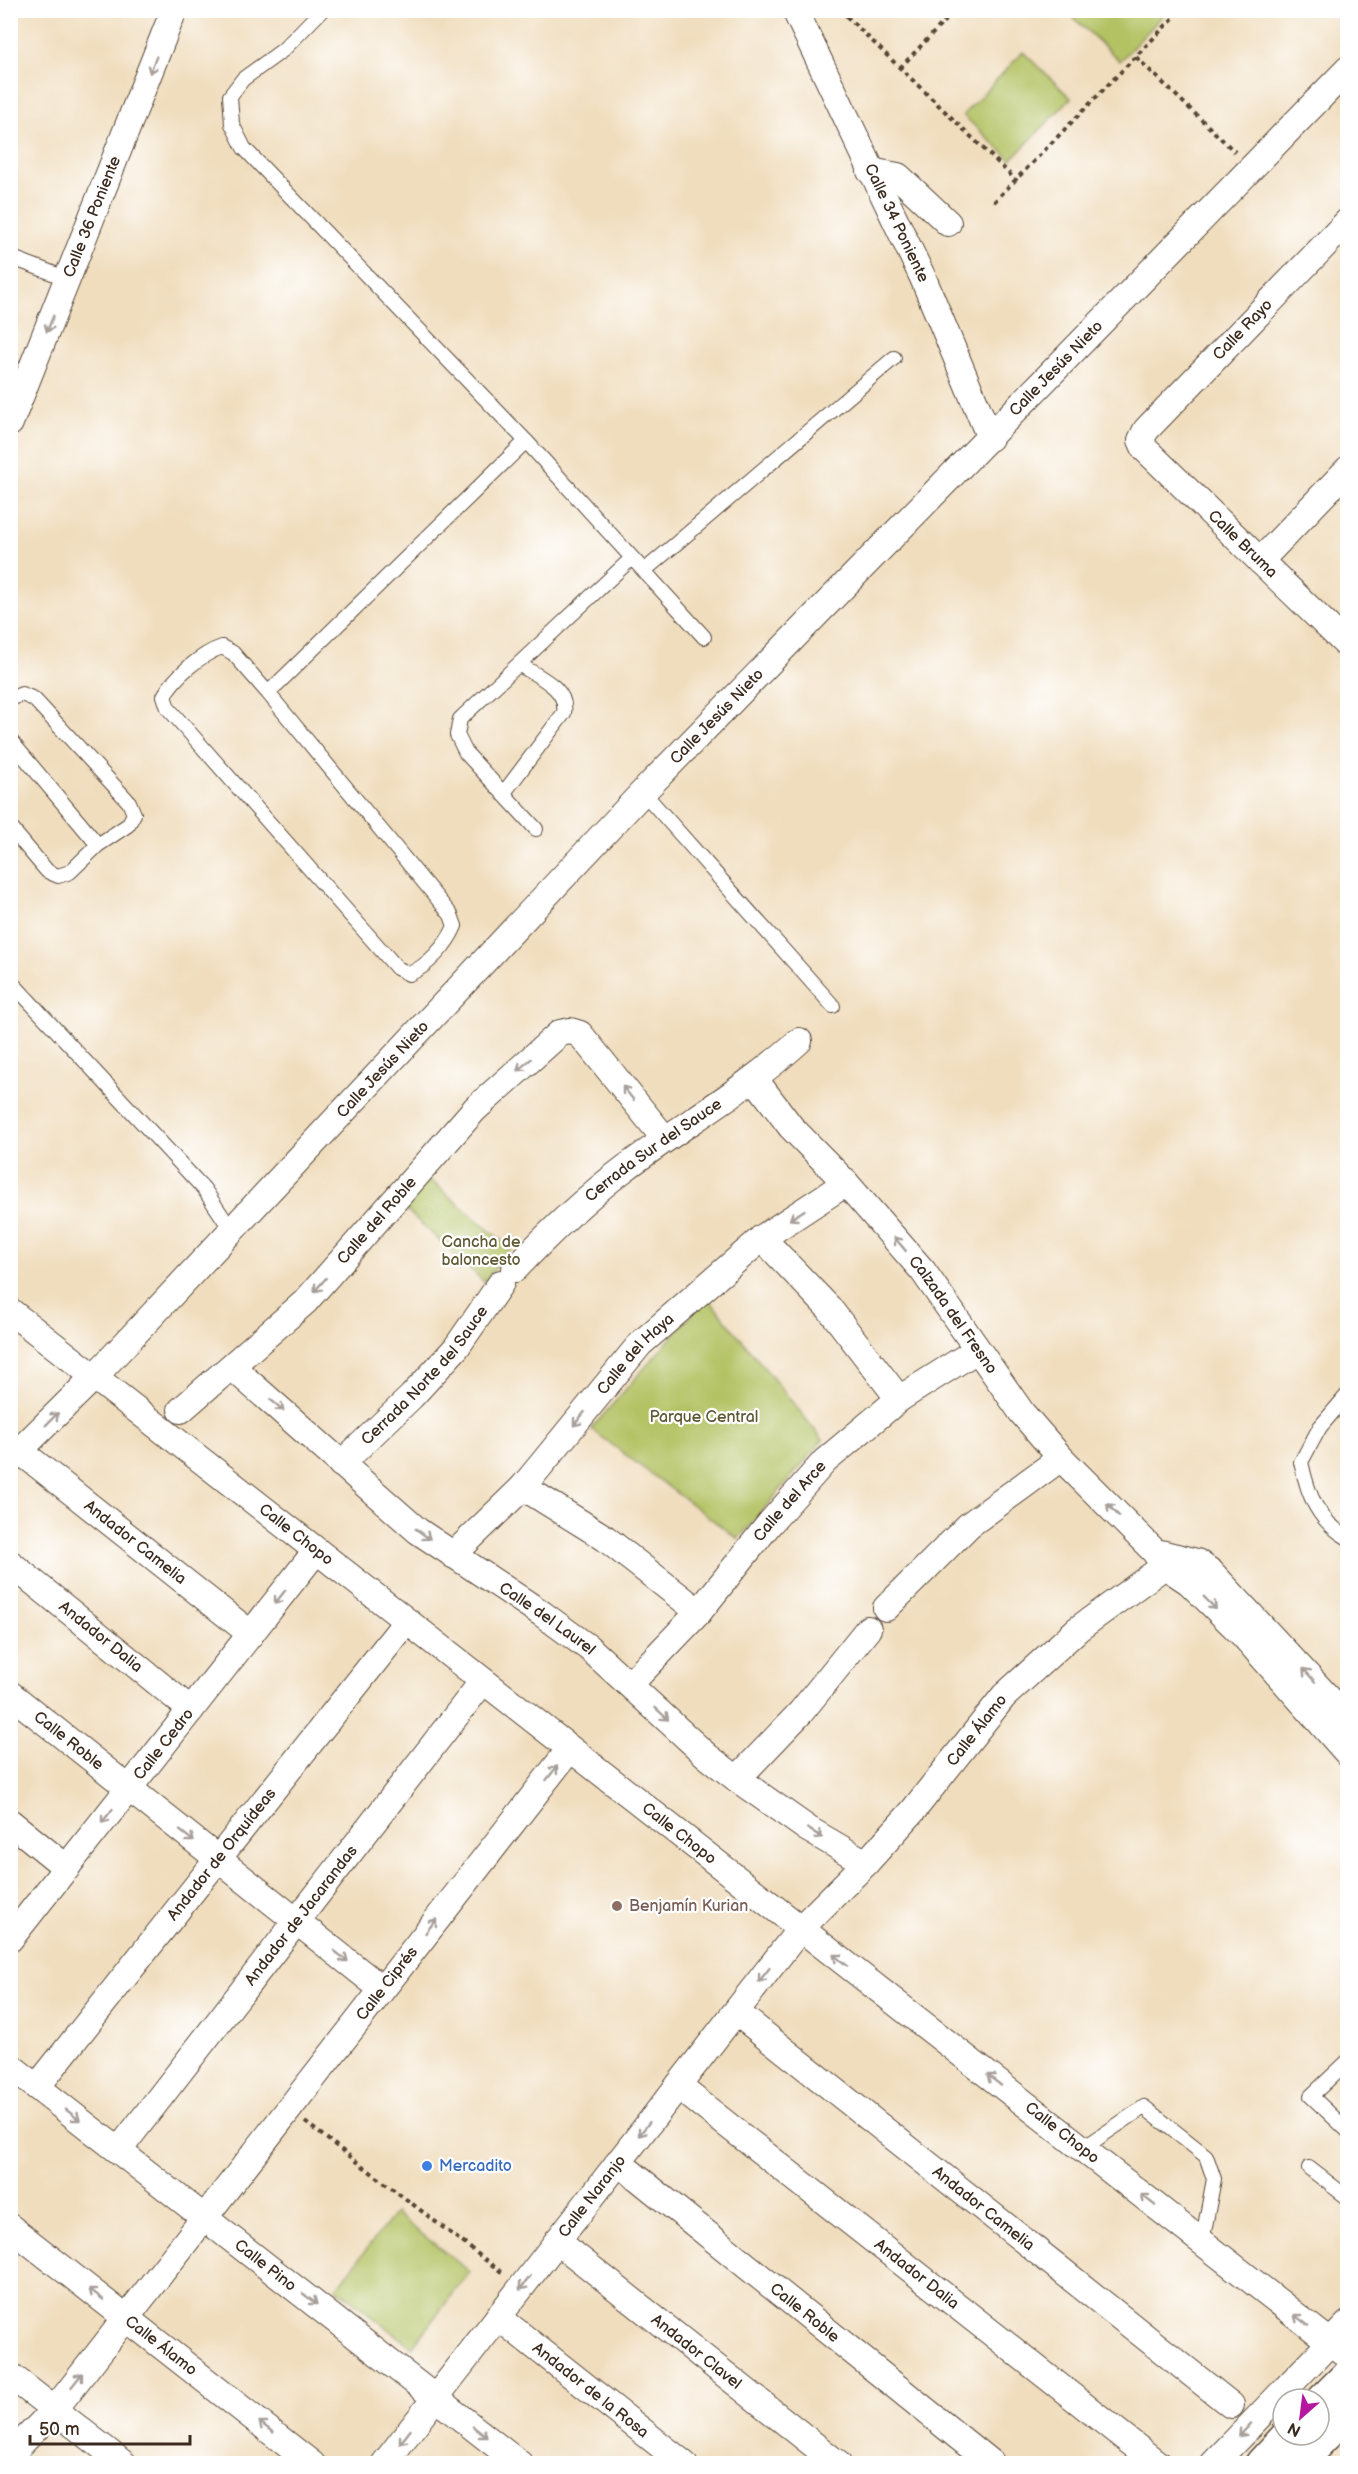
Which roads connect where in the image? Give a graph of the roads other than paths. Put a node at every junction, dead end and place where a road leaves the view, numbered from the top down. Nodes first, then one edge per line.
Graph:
1 (174, 10) edge
2 (322, 10) edge
3 (795, 10) edge
4 (1347, 69) edge
5 (870, 171) junction
6 (1347, 221) edge
7 (948, 223) dead end
8 (10, 257) edge
9 (68, 279) junction
10 (894, 358) dead end
11 (10, 423) edge
12 (990, 438) junction
13 (1141, 440) joint
14 (526, 441) junction
15 (1347, 469) edge
16 (632, 558) junction
17 (1260, 561) junction
18 (644, 571) junction
19 (704, 637) dead end
20 (1347, 646) edge
21 (520, 665) junction
22 (268, 693) junction
23 (10, 699) edge
24 (10, 740) edge
25 (642, 792) junction
26 (503, 794) junction
27 (10, 827) edge
28 (536, 829) dead end
29 (98, 845) junction
30 (16, 987) dead end
31 (833, 1006) dead end
32 (799, 1041) dead end
33 (754, 1078) junction
34 (665, 1139) junction
35 (846, 1183) junction
36 (232, 1232) junction
37 (762, 1238) junction
38 (508, 1276) joint
39 (10, 1311) edge
40 (977, 1350) junction
41 (232, 1367) junction
42 (96, 1375) junction
43 (1347, 1394) edge
44 (899, 1399) junction
45 (181, 1410) dead end
46 (15, 1456) edge
47 (1061, 1458) junction
48 (341, 1464) junction
49 (523, 1487) junction
50 (1347, 1538) edge
51 (316, 1551) junction
52 (453, 1555) junction
53 (1165, 1558) junction
54 (10, 1563) edge
55 (886, 1608) dead end
56 (699, 1612) junction
57 (406, 1622) junction
58 (868, 1629) dead end
59 (251, 1634) junction
60 (483, 1681) junction
61 (630, 1684) junction
62 (10, 1694) edge
63 (191, 1710) junction
64 (1347, 1719) edge
65 (570, 1749) junction
66 (1347, 1754) edge
67 (737, 1779) junction
68 (128, 1789) junction
69 (10, 1822) edge
70 (218, 1860) junction
71 (867, 1863) junction
72 (67, 1868) junction
73 (297, 1921) junction
74 (800, 1929) junction
75 (10, 1939) edge
76 (382, 1989) junction
77 (736, 2012) junction
78 (1347, 2061) edge
79 (10, 2066) edge
80 (678, 2086) junction
81 (38, 2087) junction
82 (1347, 2131) edge
83 (1082, 2149) junction
84 (119, 2150) junction
85 (618, 2162) junction
86 (1310, 2168) dead end
87 (1347, 2198) edge
88 (203, 2216) junction
89 (10, 2227) edge
90 (557, 2241) junction
91 (1202, 2242) junction
92 (126, 2317) junction
93 (498, 2317) junction
94 (1347, 2324) edge
95 (1338, 2349) edge
96 (10, 2375) edge
97 (1347, 2376) edge
98 (1331, 2393) edge
99 (436, 2398) junction
100 (1231, 2405) dead end
101 (55, 2409) junction
102 (1347, 2411) edge
103 (1278, 2447) edge
104 (10, 2455) edge
105 (124, 2463) edge
106 (312, 2463) edge
107 (384, 2463) edge
108 (520, 2463) edge
109 (684, 2463) edge
110 (837, 2463) edge
111 (992, 2463) edge
112 (1158, 2463) edge
113 (1214, 2463) edge
114 (1262, 2463) edge
115 (1296, 2463) edge

1 -> 9 street, Calle 36 Poniente
2 - 14 lane
3 - 5 street, Calle 34 Poniente
4 - 12 street, Calle Jesús Nieto
5 - 7 street
5 - 12 street, Calle 34 Poniente
6 - 13 street, Calle Rayo
8 - 9 lane
9 -> 11 street, Calle 36 Poniente
10 - 18 lane
12 - 25 street, Calle Jesús Nieto
13 - 17 street, Calle Bruma
14 - 16 lane
14 - 22 lane
15 - 17 street
16 - 18 lane
16 - 21 lane
17 - 20 street, Calle Bruma
18 - 19 lane
21 - 26 lane
21 - 26 lane
22 - 22 lane
23 - 29 lane
24 - 29 lane
25 - 31 lane
25 - 36 street, Calle Jesús Nieto
26 - 28 lane
27 - 29 lane
30 - 36 lane
32 - 33 street, Cerrada Sur del Sauce
33 - 34 street, Cerrada Sur del Sauce
33 - 35 street, Calzada del Fresno
34 - 38 street, Cerrada Sur del Sauce
34 -> 41 street, Calle del Roble
35 -> 37 street, Calle del Haya
40 -> 35 street, Calzada del Fresno
36 - 42 street, Calle Jesús Nieto
37 - 44 street
37 -> 49 street, Calle del Haya
38 - 48 street, Cerrada Norte del Sauce
39 - 42 street, Calle Chopo
40 - 44 street, Calle del Arce
40 - 47 street, Calzada del Fresno
41 - 45 street, Calle del Roble
41 -> 48 street, Calle del Laurel
46 -> 42 street, Calle Jesús Nieto
42 - 51 street, Calle Chopo
43 - 50 lane
44 - 56 street, Calle del Arce
46 - 59 street, Andador Camelia
53 -> 47 street, Calzada del Fresno
47 - 55 street
48 -> 52 street, Calle del Laurel
49 - 52 street, Calle del Haya
49 - 56 street
51 - 57 street, Calle Chopo
51 -> 59 street, Calle Cedro
52 - 61 street, Calle del Laurel
64 -> 53 street, Calzada del Fresno
53 -> 66 street, Calzada del Fresno
53 - 71 street, Calle Álamo
54 - 63 street, Andador Dalia
56 - 61 street, Calle del Arce
57 - 60 street, Calle Chopo
57 - 70 street, Andador de Orquídeas
58 - 67 street
59 - 63 street, Calle Cedro
60 - 65 street, Calle Chopo
60 - 73 street, Andador de Jacarandas
61 -> 67 street, Calle del Laurel
62 - 68 street, Calle Roble
63 - 68 street, Calle Cedro
65 - 74 street, Calle Chopo
76 -> 65 street, Calle Ciprés
67 -> 71 street, Calle del Laurel
68 -> 70 street, Calle Roble
68 -> 72 street, Calle Cedro
69 - 72 street
70 - 73 street, Calle Roble
70 - 81 street, Andador de Orquídeas
71 - 74 street, Calle Álamo
72 - 75 street, Calle Cedro
73 -> 76 street, Calle Roble
73 - 84 street, Andador de Jacarandas
74 -> 77 street, Calle Naranjo
83 -> 74 street, Calle Chopo
76 - 88 street, Calle Ciprés
77 - 80 street, Calle Naranjo
77 - 100 street, Andador Camelia
78 - 82 lane
79 - 81 street, Calle Pino
80 -> 85 street, Calle Naranjo
80 - 112 street, Andador Dalia
81 -> 84 street, Calle Pino
91 -> 83 street, Calle Chopo
83 - 91 lane
84 - 88 street, Calle Pino
85 - 90 street, Calle Naranjo
85 - 111 street, Calle Roble
86 - 87 lane
88 - 92 street, Calle Ciprés
88 -> 99 street, Calle Pino
92 -> 89 street, Calle Álamo
90 -> 93 street, Calle Naranjo
90 - 110 street, Andador Clavel
95 -> 91 street, Calle Chopo
101 -> 92 street, Calle Ciprés
106 -> 92 street, Calle Álamo
93 - 99 street, Calle Naranjo
93 - 109 street, Andador de la Rosa
94 - 95 street
95 -> 113 street
96 - 101 street
97 - 98 main road
99 -> 107 street, Calle Naranjo
99 -> 108 street, Calle Pino
101 - 104 street, Calle Ciprés
101 - 105 street
102 - 115 main road
103 - 114 main road

